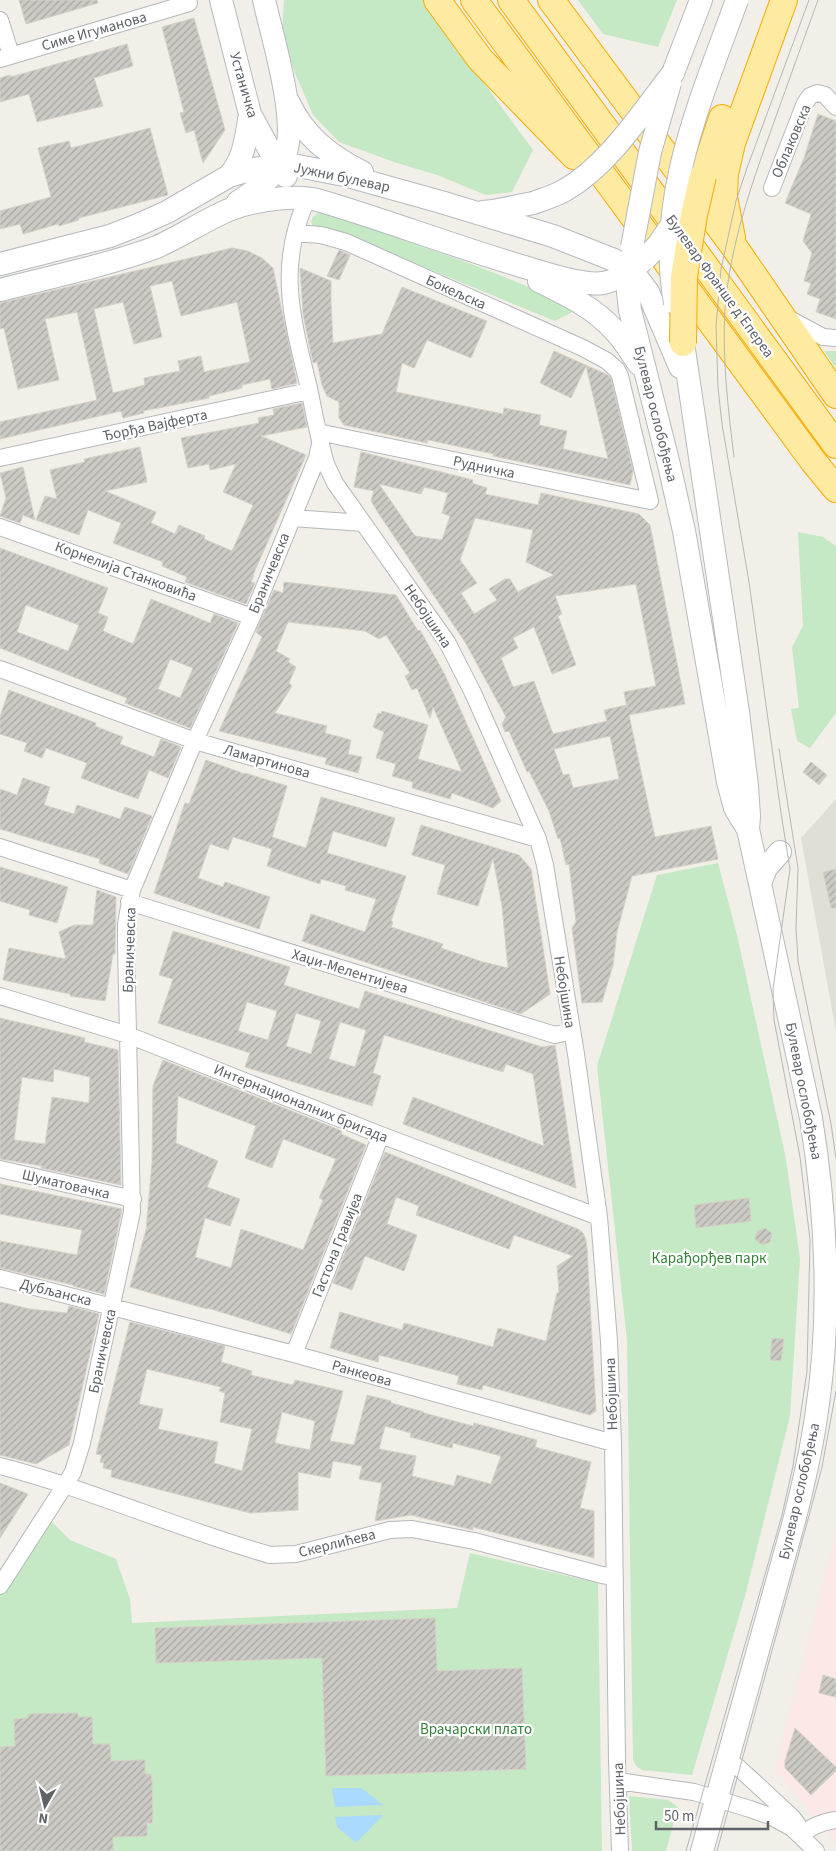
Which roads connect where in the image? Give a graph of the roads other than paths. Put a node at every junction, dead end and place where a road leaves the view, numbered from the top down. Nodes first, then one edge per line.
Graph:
1 (221, 0) edge
2 (264, 0) edge
3 (437, 0) edge
4 (474, 0) edge
5 (511, 0) edge
6 (550, 0) edge
7 (701, 0) edge
8 (737, 0) edge
9 (766, 0) edge
10 (784, 0) edge
11 (189, 3) dead end
12 (0, 20) edge
13 (5, 57) edge
14 (673, 73) junction
15 (286, 97) junction
16 (836, 107) edge
17 (250, 114) junction
18 (279, 166) junction
19 (344, 175) junction
20 (714, 175) junction
21 (229, 176) junction
22 (772, 188) dead end
23 (406, 192) junction
24 (308, 197) junction
25 (619, 198) junction
26 (474, 212) junction
27 (220, 213) junction
28 (671, 226) junction
29 (295, 233) junction
30 (735, 248) junction
31 (496, 258) junction
32 (635, 259) junction
33 (0, 264) edge
34 (0, 290) edge
35 (782, 315) junction
36 (836, 338) edge
37 (682, 343) junction
38 (613, 365) joint
39 (646, 373) junction
40 (690, 386) junction
41 (309, 391) junction
42 (836, 395) edge
43 (319, 438) junction
44 (836, 444) edge
45 (0, 458) edge
46 (836, 489) edge
47 (650, 501) joint
48 (292, 518) junction
49 (363, 523) junction
50 (0, 527) edge
51 (252, 617) junction
52 (0, 669) edge
53 (195, 741) junction
54 (749, 835) junction
55 (538, 839) junction
56 (0, 847) edge
57 (131, 896) junction
58 (0, 996) edge
59 (572, 1031) junction
60 (128, 1035) junction
61 (381, 1135) junction
62 (0, 1169) edge
63 (133, 1200) junction
64 (599, 1217) junction
65 (0, 1278) edge
66 (111, 1306) junction
67 (294, 1354) junction
68 (613, 1443) junction
69 (0, 1466) edge
70 (65, 1485) junction
71 (615, 1577) junction
72 (0, 1586) edge
73 (727, 1760) junction
74 (618, 1781) junction
75 (716, 1798) junction
76 (836, 1820) edge
77 (802, 1836) junction
78 (620, 1851) edge
79 (702, 1851) edge
80 (816, 1851) edge

1 - 17 main road, Устаничка
2 - 15 main road
3 - 25 highway
4 - 25 highway
5 - 44 highway, Булевар Франше д'Епереа
6 - 30 highway
7 - 14 main road, Булевар ослобођења
8 - 28 main road, Булевар ослобођења, bridge
9 - 20 highway
10 - 20 highway
11 - 13 street, Симе Игуманова
12 - 13 street
14 - 26 main road, bridge
14 - 32 main road, Булевар ослобођења, bridge
15 - 18 main road
15 - 23 main road
16 - 22 street, Облаковска
17 - 18 main road, Устаничка
17 - 21 main road
18 - 19 main road, Јужни булевар
18 - 21 main road, Јужни булевар
18 - 24 main road, Устаничка
18 - 27 main road
19 - 23 main road, Јужни булевар
19 - 24 main road
20 - 28 main road, Јужни булевар, bridge
20 - 30 highway
20 - 37 highway, bridge
21 - 33 main road, Јужни булевар
23 - 26 main road, Јужни булевар
24 - 27 main road, Јужни булевар
24 - 29 street, Небојшина
24 - 31 main road, Јужни булевар
25 - 46 highway, Булевар Франше д'Епереа
26 - 32 main road, Јужни булевар
27 - 34 main road, Јужни булевар
28 - 32 main road, Јужни булевар, bridge
28 - 37 main road, Булевар ослобођења, bridge
29 - 38 street, Бокељска
29 - 41 street, Небојшина
30 - 35 highway
31 - 32 main road, Јужни булевар
31 - 39 main road
32 - 39 main road, Булевар ослобођења
32 - 40 main road, Јужни булевар
35 - 36 street
35 - 42 highway
37 - 40 main road, Булевар ослобођења
38 - 47 street, Булевар ослобођења
39 - 54 main road, Булевар ослобођења
40 - 54 main road, Булевар ослобођења
41 - 43 street, Небојшина
41 - 45 street, Ђорђа Вајферта
43 - 47 street, Рудничка
43 - 48 street, Браничевска
43 - 49 street, Небојшина
48 - 49 street
48 - 51 street, Браничевска
49 - 55 street, Небојшина
50 - 51 street, Корнелија Станковића
51 - 53 street, Браничевска
52 - 53 street, Ламартинова
53 - 55 street, Ламартинова
53 - 57 street, Браничевска
54 - 73 main road, Булевар ослобођења
55 - 59 street, Небојшина
56 - 57 street, Хаџи-Мелентијева
57 - 59 street, Хаџи-Мелентијева
57 - 60 street, Браничевска
58 - 60 street, Интернационалних бригада
59 - 64 street, Небојшина
60 - 61 street, Интернационалних бригада
60 - 63 street, Браничевска
61 - 64 street, Интернационалних бригада
61 - 67 street, Гастона Гравијеа
62 - 63 street, Шуматовачка
63 - 66 street, Браничевска
64 - 68 street, Небојшина
65 - 66 street, Дубљанска
66 - 67 street, Ранкеова
66 - 70 street, Браничевска
67 - 68 street, Ранкеова
68 - 71 street, Небојшина
69 - 70 street, Скерлићева
70 - 71 street, Скерлићева
70 - 72 street, Браничевска
71 - 74 street, Небојшина
73 - 75 main road, Булевар ослобођења
73 - 77 street
74 - 75 street
74 - 78 street, Небојшина
75 - 77 street
75 - 79 main road, Булевар ослобођења
76 - 77 street
77 - 80 street

